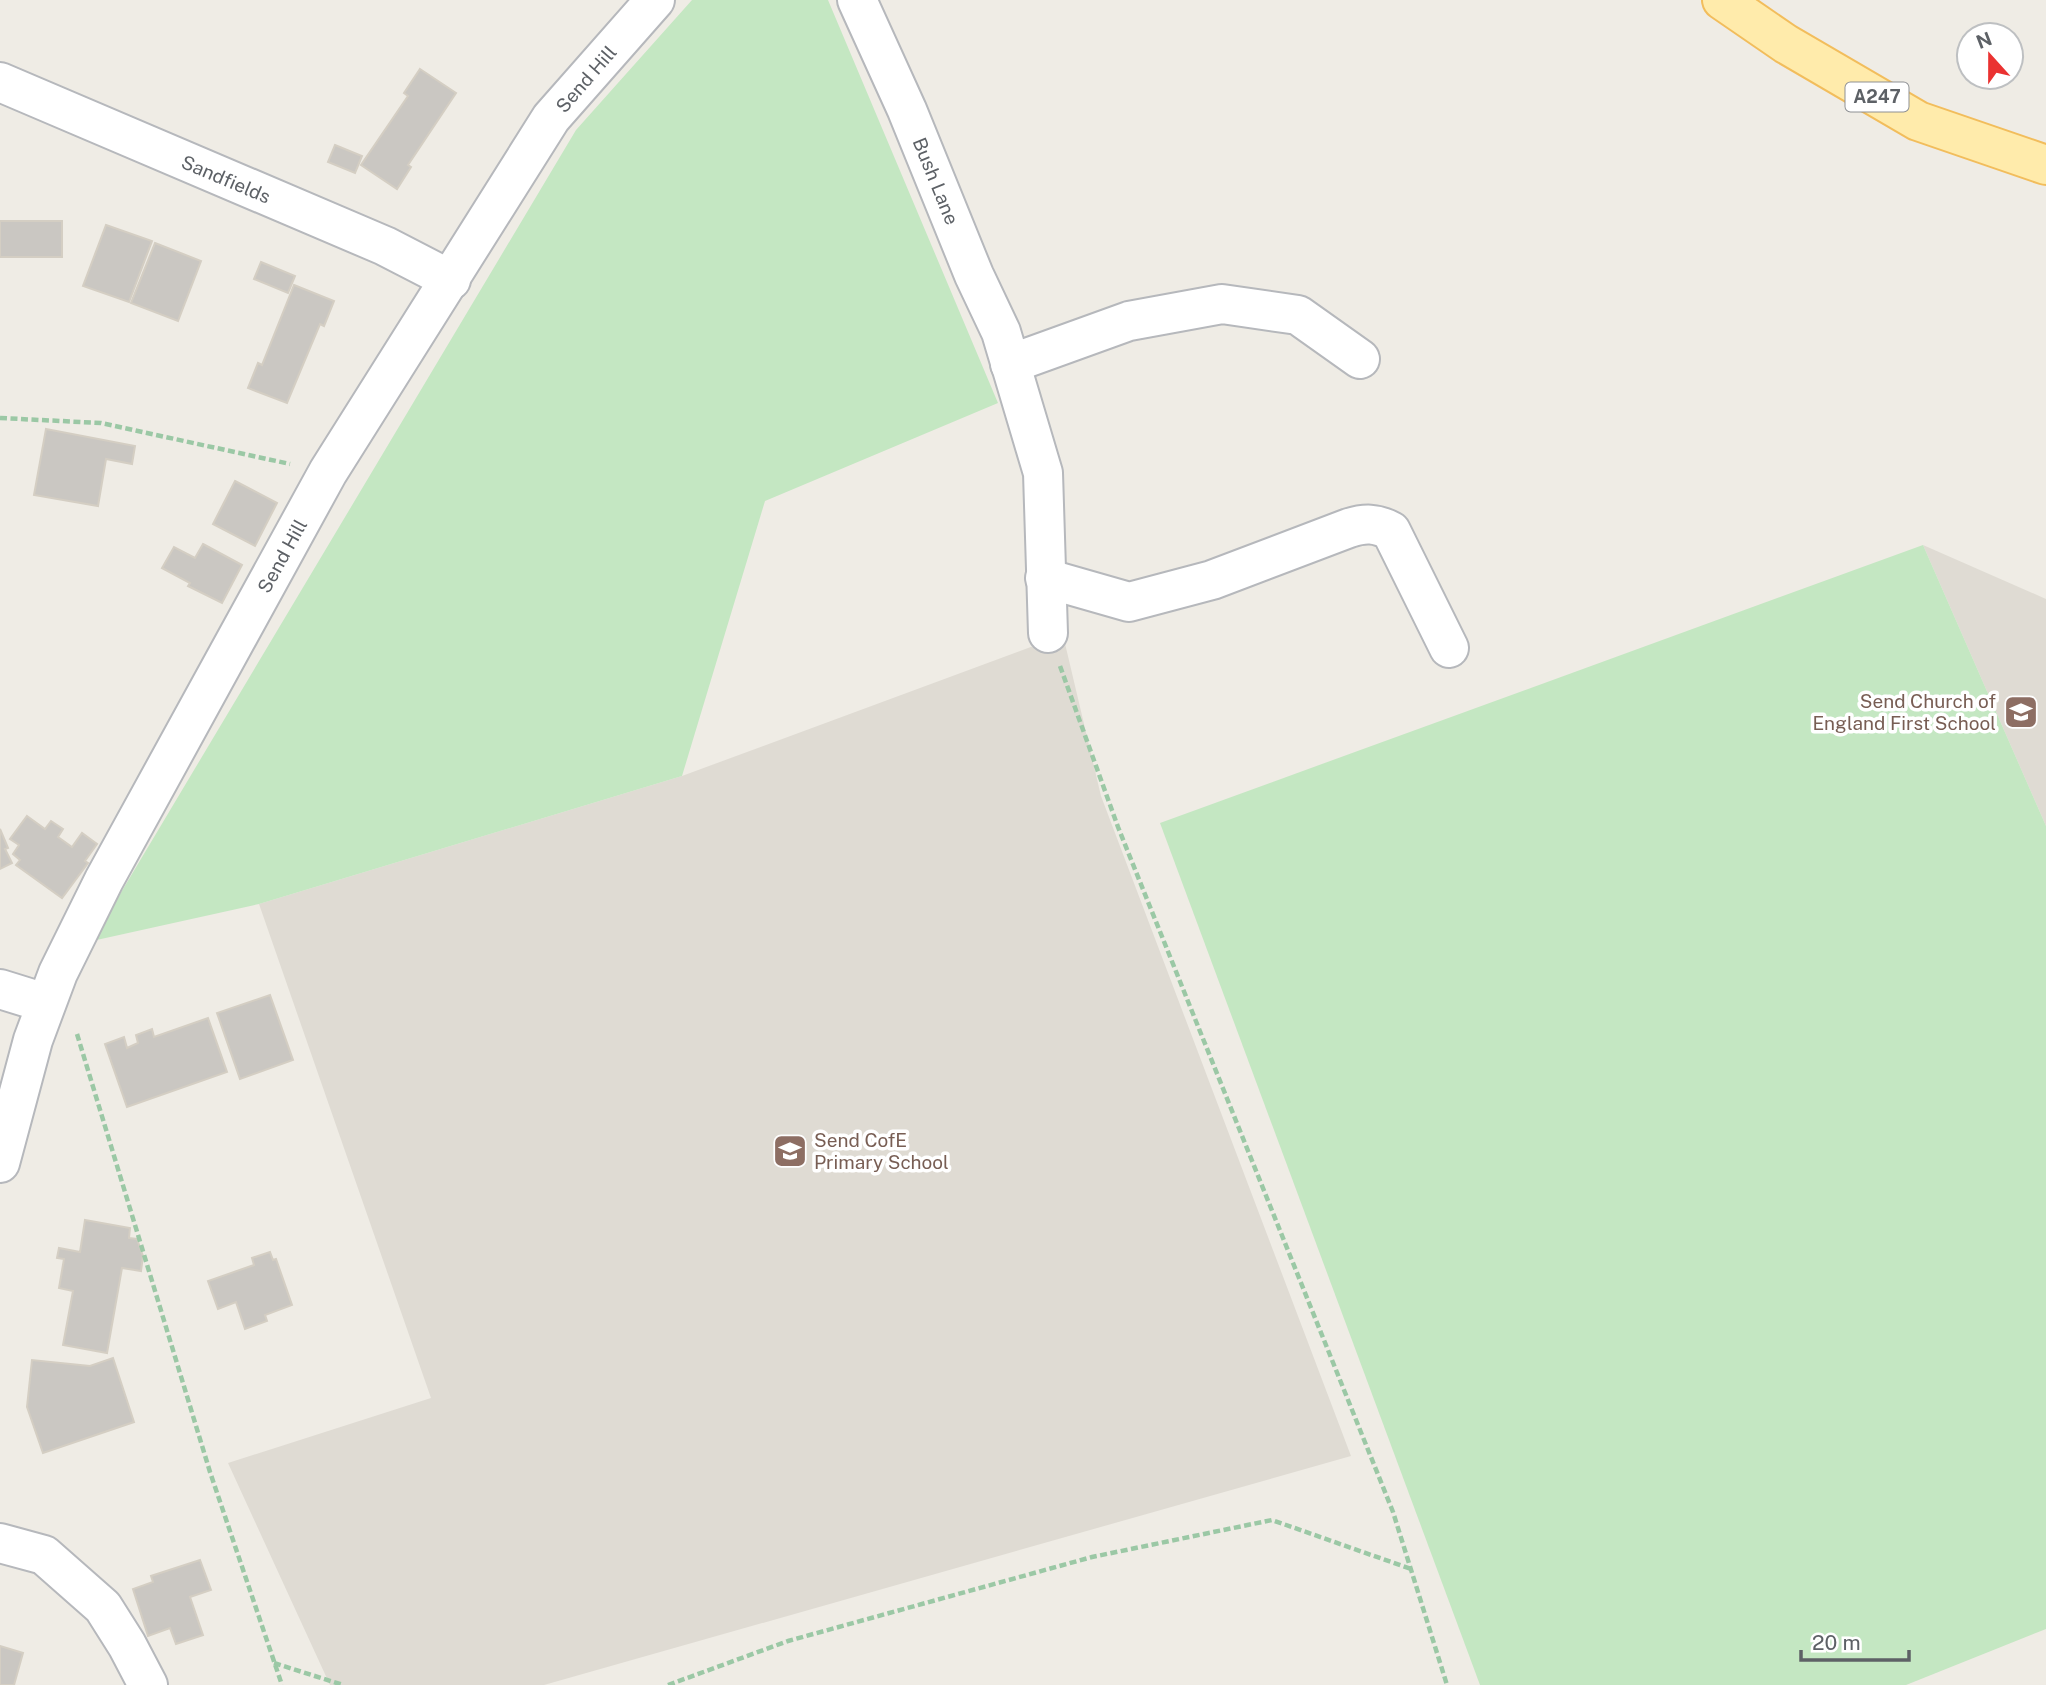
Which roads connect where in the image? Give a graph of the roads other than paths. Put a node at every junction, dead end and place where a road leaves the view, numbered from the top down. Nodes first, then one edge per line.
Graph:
1 (655, 0) edge
2 (857, 0) edge
3 (1722, 0) edge
4 (0, 82) edge
5 (2046, 165) edge
6 (451, 280) junction
7 (1360, 359) dead end
8 (1010, 364) junction
9 (1045, 578) junction
10 (1048, 633) road end
11 (1449, 648) dead end
12 (3, 982) edge
13 (52, 988) junction
14 (0, 1163) edge
15 (0, 1542) edge
16 (149, 1685) edge

1 - 6 street, Send Hill
2 - 8 street, Bush Lane
3 - 5 main road, A247
4 - 6 street, Sandfields
6 - 13 street, Send Hill
7 - 8 street
8 - 9 street, Bush Lane
9 - 10 street, Bush Lane
9 - 11 street
12 - 13 street
13 - 14 street, Send Hill
15 - 16 street

